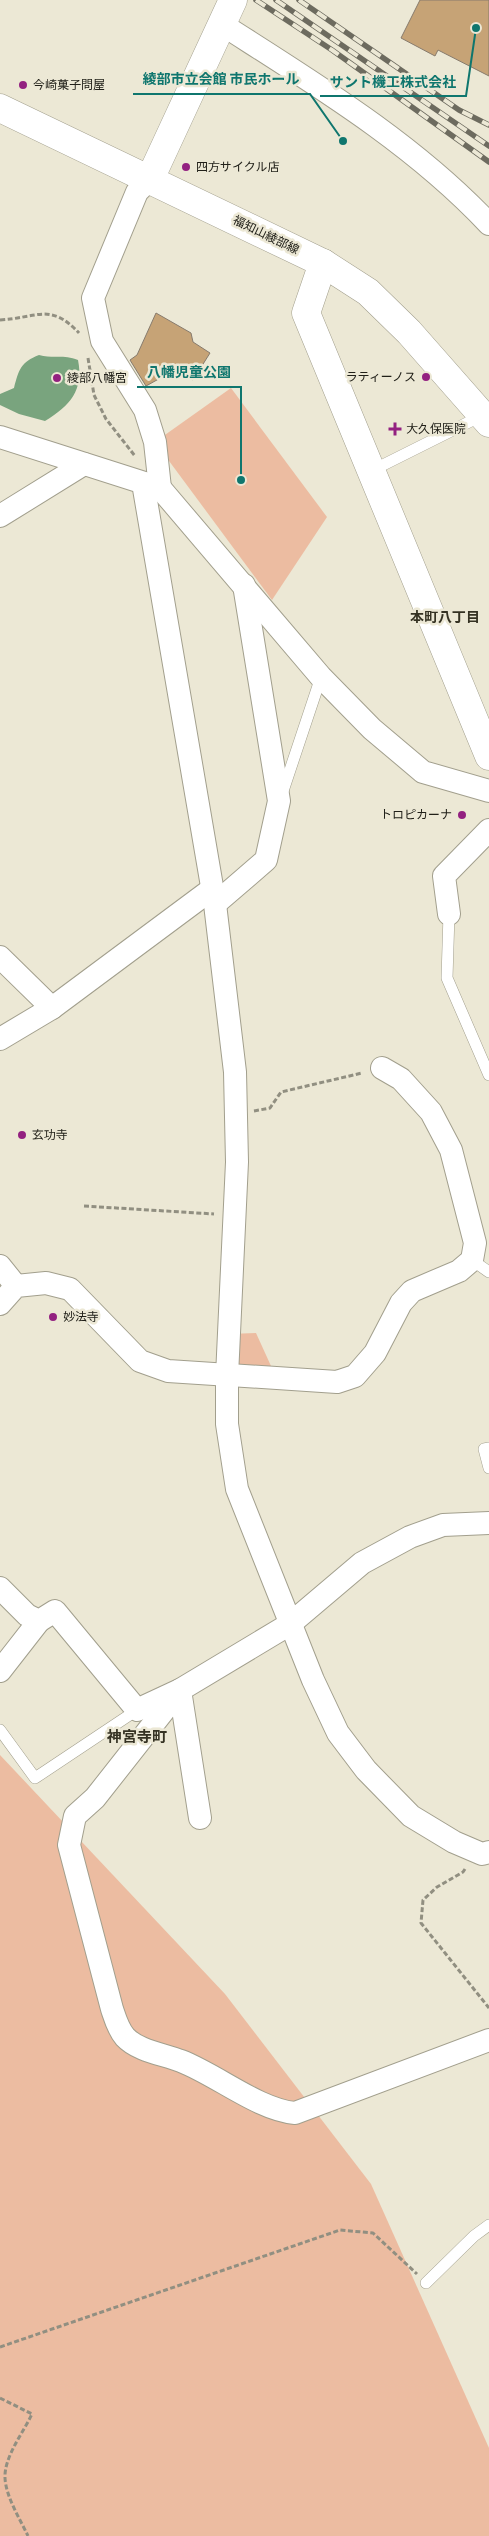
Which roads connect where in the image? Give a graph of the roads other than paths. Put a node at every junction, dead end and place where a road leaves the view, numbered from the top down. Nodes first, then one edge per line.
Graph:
1 (233, 0) edge
2 (223, 25) junction
3 (0, 108) edge
4 (150, 179) junction
5 (489, 224) edge
6 (323, 263) junction
7 (486, 419) edge
8 (0, 437) edge
9 (84, 464) junction
10 (371, 472) junction
11 (151, 485) junction
12 (0, 516) edge
13 (243, 584) junction
14 (321, 677) junction
15 (489, 756) edge
16 (489, 791) edge
17 (279, 801) junction
18 (489, 830) edge
19 (213, 896) junction
20 (449, 914) joint
21 (0, 957) edge
22 (52, 1008) junction
23 (0, 1039) edge
24 (382, 1068) road end
25 (489, 1075) edge
26 (0, 1266) edge
27 (481, 1266) edge
28 (16, 1286) junction
29 (0, 1304) edge
30 (227, 1376) junction
31 (489, 1448) edge
32 (489, 1468) edge
33 (489, 1523) edge
34 (0, 1588) edge
35 (39, 1621) junction
36 (290, 1624) junction
37 (0, 1671) edge
38 (180, 1690) junction
39 (137, 1710) junction
40 (0, 1730) edge
41 (200, 1818) dead end
42 (482, 1851) edge
43 (489, 2040) edge
44 (489, 2225) edge
45 (426, 2284) road end

1 - 2 street
2 - 4 street
2 - 5 street
3 - 4 street, 福知山綾部線
4 - 6 street, 福知山綾部線
4 - 11 street
6 - 7 street, 福知山綾部線
6 - 10 street
7 - 10 lane
8 - 9 street
9 - 11 street
9 - 12 street
10 - 15 street
11 - 13 street
11 - 19 street
13 - 14 street
13 - 17 street
14 - 16 street
14 - 17 lane
17 - 19 street
18 - 20 street
19 - 22 street
19 - 30 street
20 - 25 lane
21 - 22 street
22 - 23 street
24 - 27 street
26 - 28 street
27 - 30 street
28 - 29 street
28 - 30 street
30 - 36 street
31 - 32 lane
33 - 36 street
34 - 35 street
35 - 37 street
35 - 39 street
36 - 38 street
36 - 42 street
38 - 39 street
38 - 41 street
38 - 43 street
39 - 40 lane
44 - 45 lane

